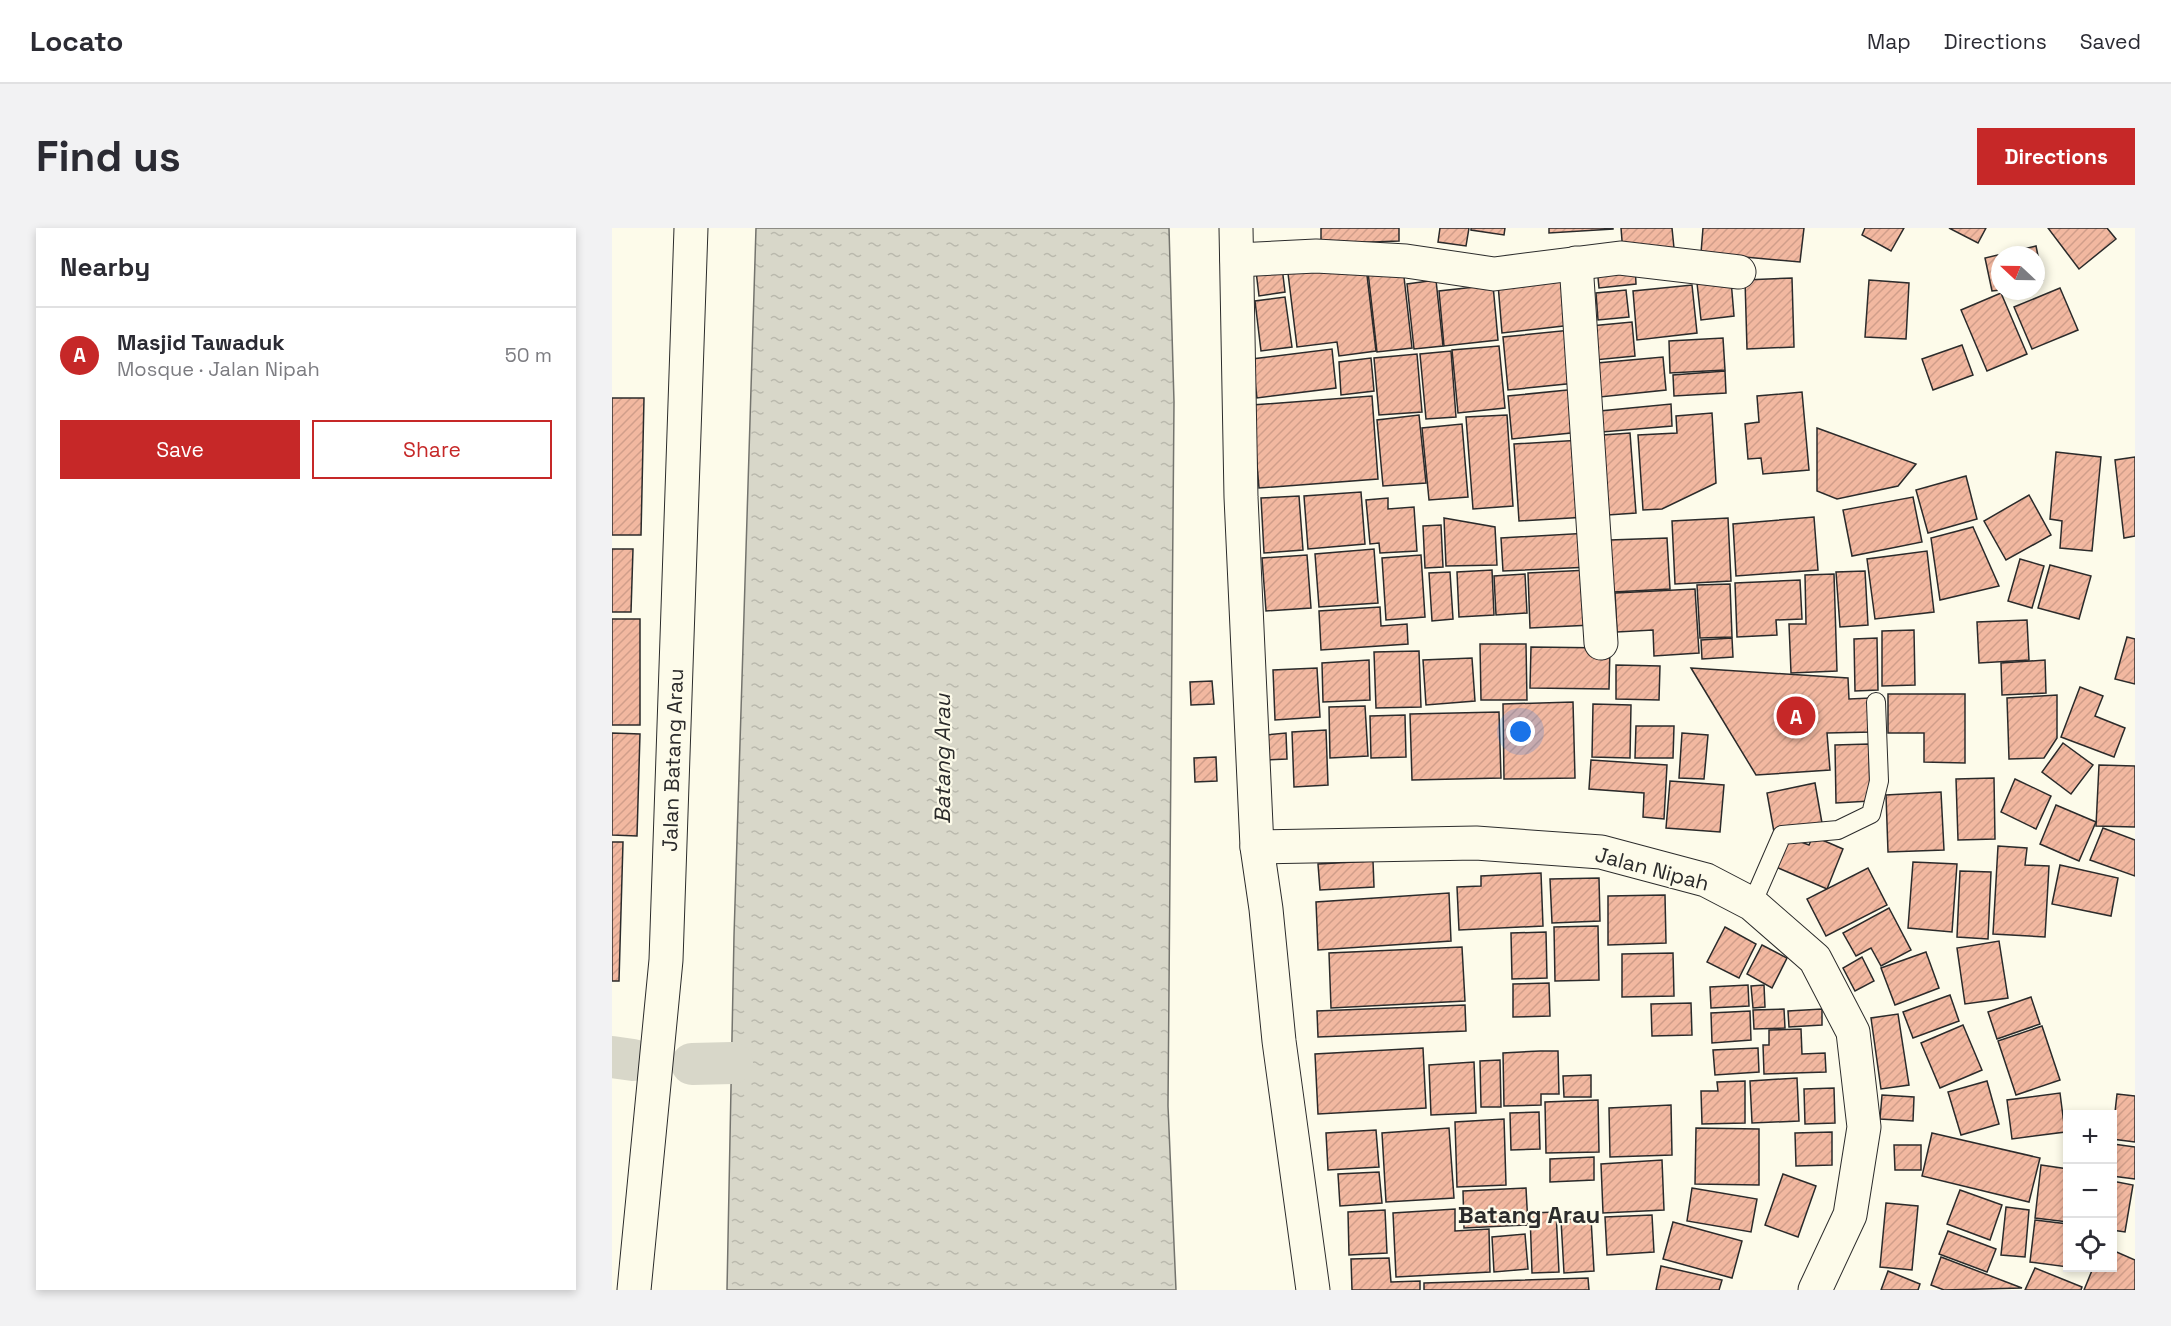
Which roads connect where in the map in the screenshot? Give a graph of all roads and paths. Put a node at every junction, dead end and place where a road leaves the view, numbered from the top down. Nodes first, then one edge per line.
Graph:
1 (691, 228) edge
2 (1237, 244) edge
3 (1576, 263) junction
4 (1739, 272) dead end
5 (1601, 643) dead end
6 (1876, 702) dead end
7 (1257, 847) junction
8 (1752, 904) junction
9 (633, 1290) edge
10 (1313, 1290) edge
11 (1815, 1290) edge

1 - 9 street, Jalan Batang Arau
2 - 3 street
2 - 7 street
3 - 4 street
3 - 5 street
6 - 8 lane
7 - 8 street, Jalan Nipah
7 - 10 street
8 - 11 street, Jalan Nipah

